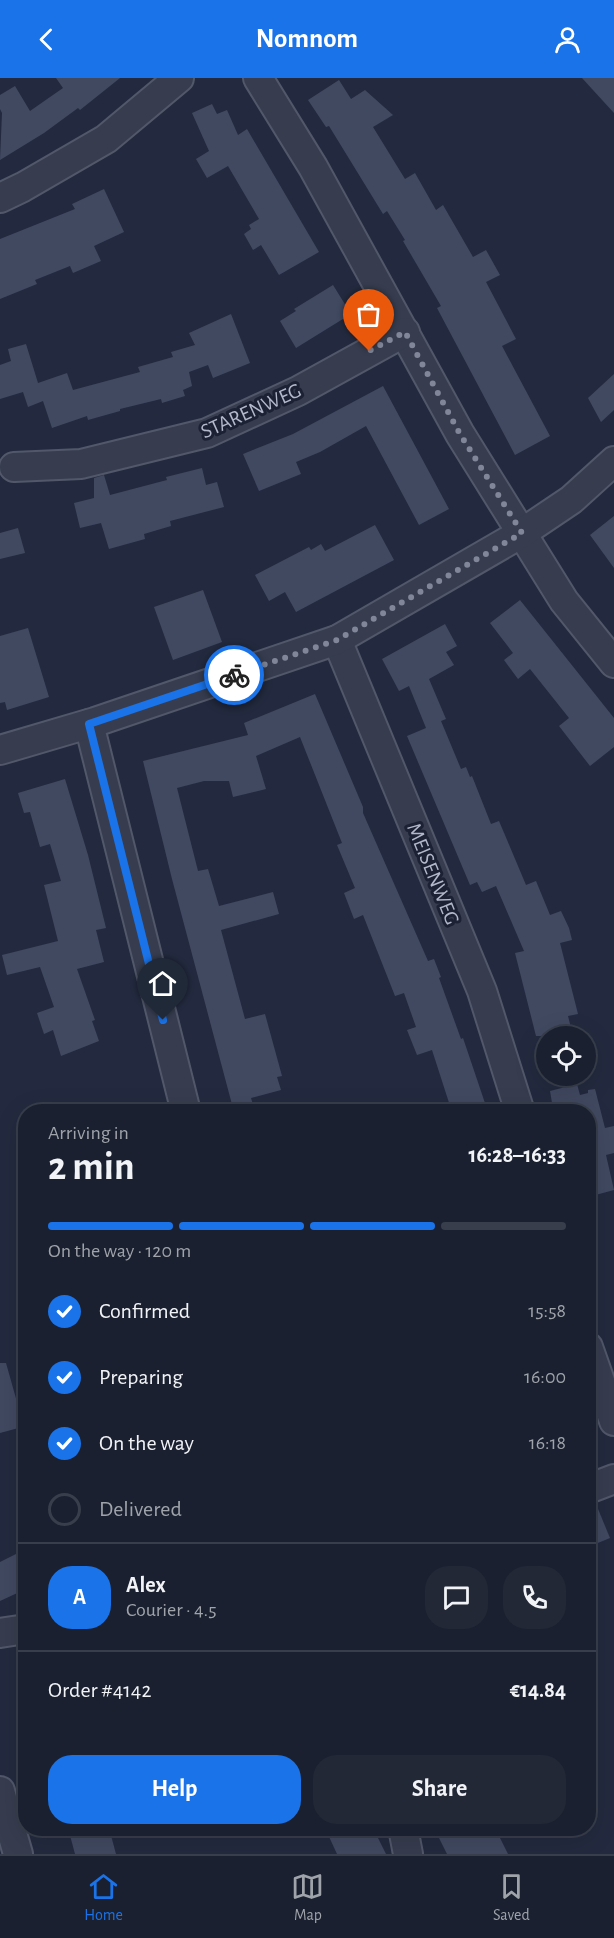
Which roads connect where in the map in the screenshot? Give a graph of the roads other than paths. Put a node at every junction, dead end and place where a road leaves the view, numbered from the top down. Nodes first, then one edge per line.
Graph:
1 (179, 78) edge
2 (258, 78) edge
3 (0, 198) edge
4 (405, 332) junction
5 (614, 461) edge
6 (14, 467) dead end
7 (522, 533) junction
8 (337, 640) junction
9 (614, 663) edge
10 (89, 724) junction
11 (0, 750) edge
12 (184, 1104) edge
13 (517, 1104) edge
14 (596, 1370) edge
15 (614, 1421) edge
16 (614, 1479) edge
17 (596, 1486) edge
18 (18, 1630) edge
19 (0, 1633) edge
20 (0, 1791) edge
21 (405, 1836) edge
22 (18, 1854) edge
23 (408, 1854) edge

1 - 3 street
2 - 4 street
4 - 6 street, STARENWEG
4 - 7 street
5 - 7 street
7 - 8 street
7 - 9 street
8 - 10 street
8 - 13 street, MEISENWEG
10 - 11 street
10 - 12 street
14 - 15 street
16 - 17 street
18 - 19 street
20 - 22 street
21 - 23 street

